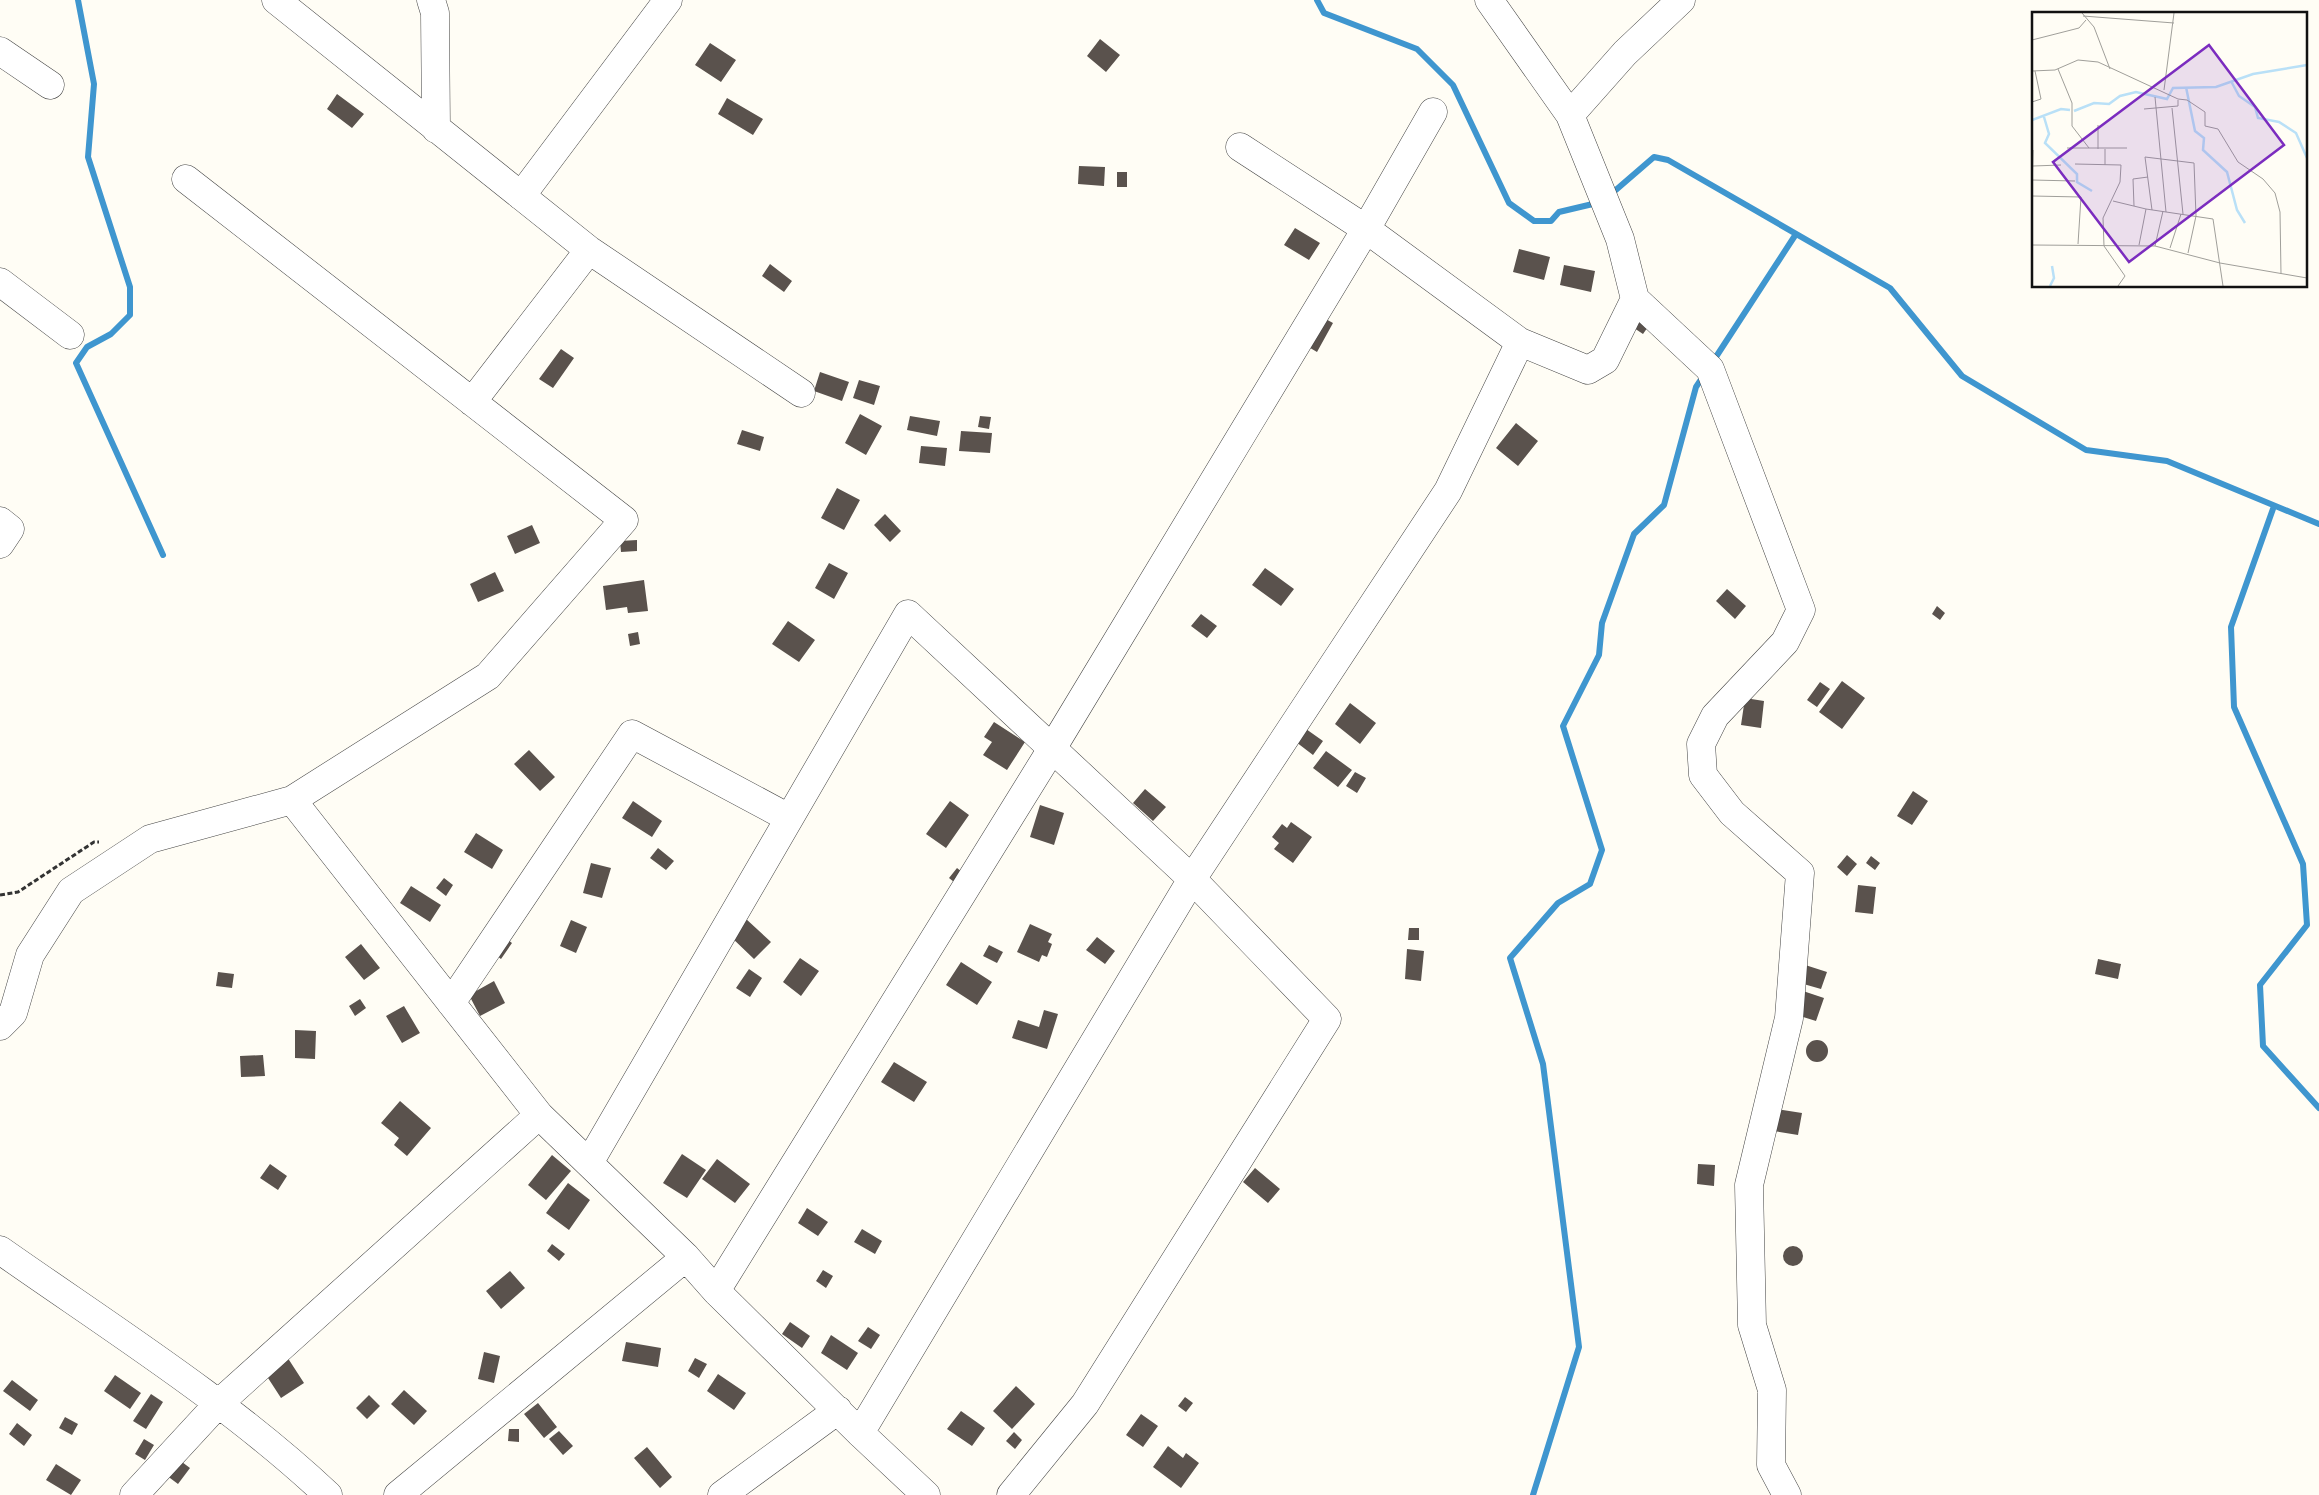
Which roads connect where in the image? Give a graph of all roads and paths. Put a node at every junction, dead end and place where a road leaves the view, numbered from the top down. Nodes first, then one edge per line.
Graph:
1 (276, 0) edge
2 (431, 0) edge
3 (668, 0) edge
4 (1489, 0) edge
5 (1681, 0) edge
6 (0, 51) edge
7 (50, 85) dead end
8 (1433, 112) dead end
9 (1570, 115) junction
10 (436, 129) junction
11 (1240, 147) dead end
12 (186, 178) dead end
13 (521, 196) junction
14 (1366, 229) junction
15 (589, 250) junction
16 (0, 282) edge
17 (1635, 299) junction
18 (70, 335) dead end
19 (1520, 342) junction
20 (801, 393) dead end
21 (472, 402) junction
22 (0, 521) edge
23 (0, 544) edge
24 (1053, 748) junction
25 (292, 800) junction
26 (789, 818) junction
27 (1192, 879) junction
28 (451, 1003) junction
29 (0, 1026) edge
30 (539, 1115) junction
31 (589, 1163) junction
32 (0, 1250) edge
33 (686, 1257) junction
34 (716, 1291) junction
35 (218, 1404) junction
36 (838, 1410) junction
37 (860, 1433) junction
38 (134, 1495) edge
39 (328, 1495) edge
40 (398, 1495) edge
41 (722, 1495) edge
42 (926, 1495) edge
43 (1010, 1495) edge
44 (1787, 1495) edge

1 - 10 street
2 - 10 street
3 - 13 street
4 - 9 street
5 - 9 street
6 - 7 street
8 - 14 street
9 - 17 street
10 - 13 street
11 - 14 street
12 - 21 street
13 - 15 street
14 - 19 street
14 - 24 street
15 - 20 street
15 - 21 street
16 - 18 street
17 - 19 street
17 - 44 street
19 - 27 street
21 - 25 street
22 - 23 street
24 - 26 street
24 - 27 street
24 - 34 street
25 - 28 street
25 - 29 street
26 - 28 street
26 - 31 street
27 - 37 street
27 - 43 street
28 - 30 street
30 - 31 street
30 - 35 street
31 - 33 street
32 - 35 street
33 - 34 street
33 - 40 street
34 - 36 street
35 - 38 street
35 - 39 street
36 - 37 street
36 - 41 street
37 - 42 street

